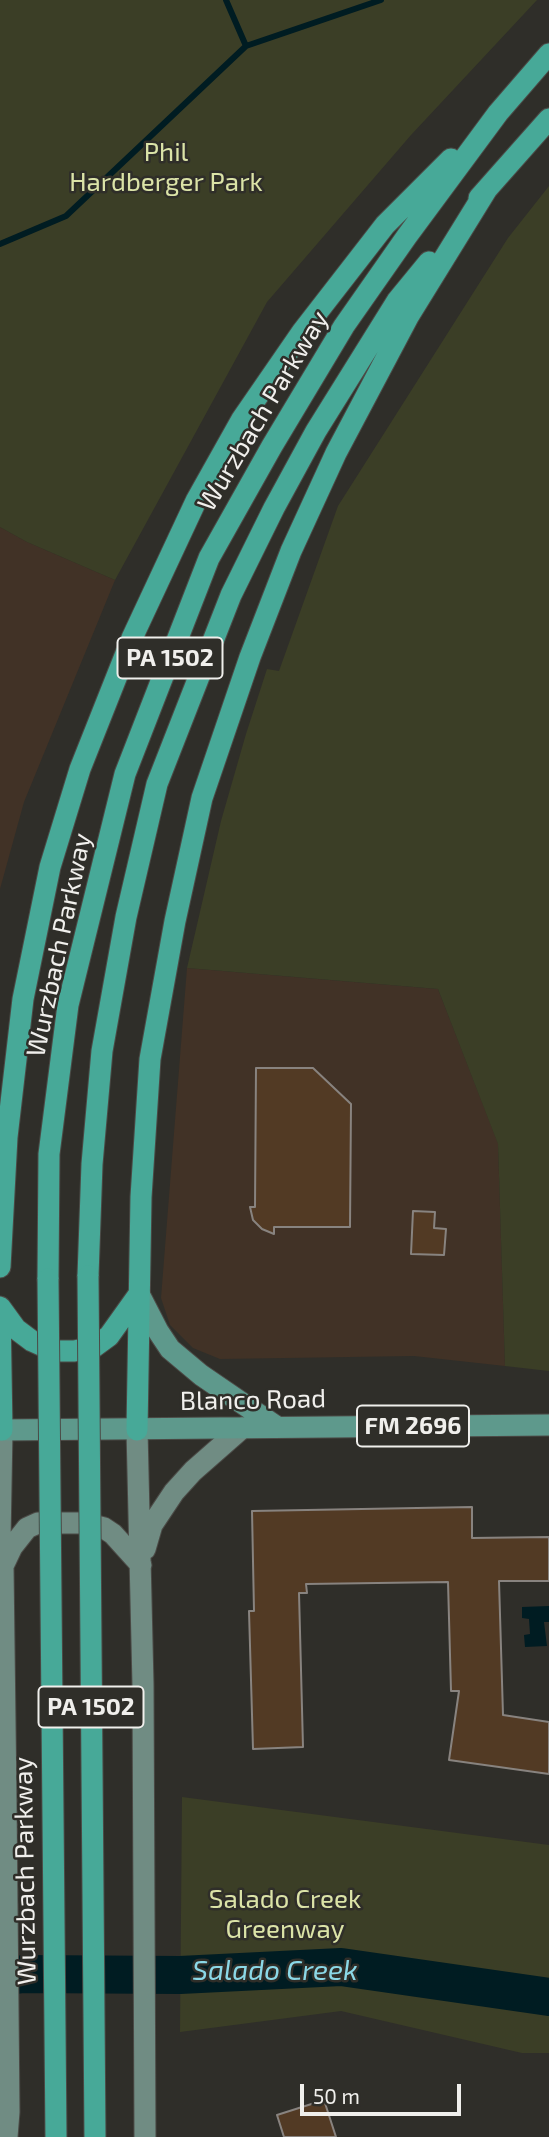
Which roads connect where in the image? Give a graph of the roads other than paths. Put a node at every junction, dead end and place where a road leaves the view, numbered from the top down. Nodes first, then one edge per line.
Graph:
1 (549, 54) edge
2 (498, 113) junction
3 (549, 118) edge
4 (486, 189) junction
5 (0, 1267) edge
6 (139, 1294) junction
7 (0, 1308) edge
8 (549, 1425) edge
9 (277, 1427) junction
10 (242, 1428) junction
11 (1, 1430) edge
12 (137, 1430) junction
13 (0, 1540) edge
14 (141, 1564) junction
15 (3, 1567) junction
16 (145, 2127) edge
17 (6, 2137) edge
18 (55, 2137) edge
19 (95, 2137) edge

1 - 2 highway, Wurzbach Parkway / PA 1502
2 - 5 highway
2 - 18 highway, Wurzbach Parkway / PA 1502, bridge
3 - 4 highway, PA 1502
4 - 6 highway
4 - 19 highway, PA 1502, bridge
6 - 7 highway
6 - 9 main road
6 - 12 highway
7 - 11 highway
8 - 9 main road, Blanco Road / FM 2696
9 - 10 main road, Blanco Road / FM 2696
10 - 12 main road, Blanco Road / FM 2696
10 - 14 street
11 - 12 main road, Blanco Road / FM 2696
11 - 13 street
12 - 14 street
13 - 15 street
14 - 15 street
14 - 16 street
15 - 17 street

